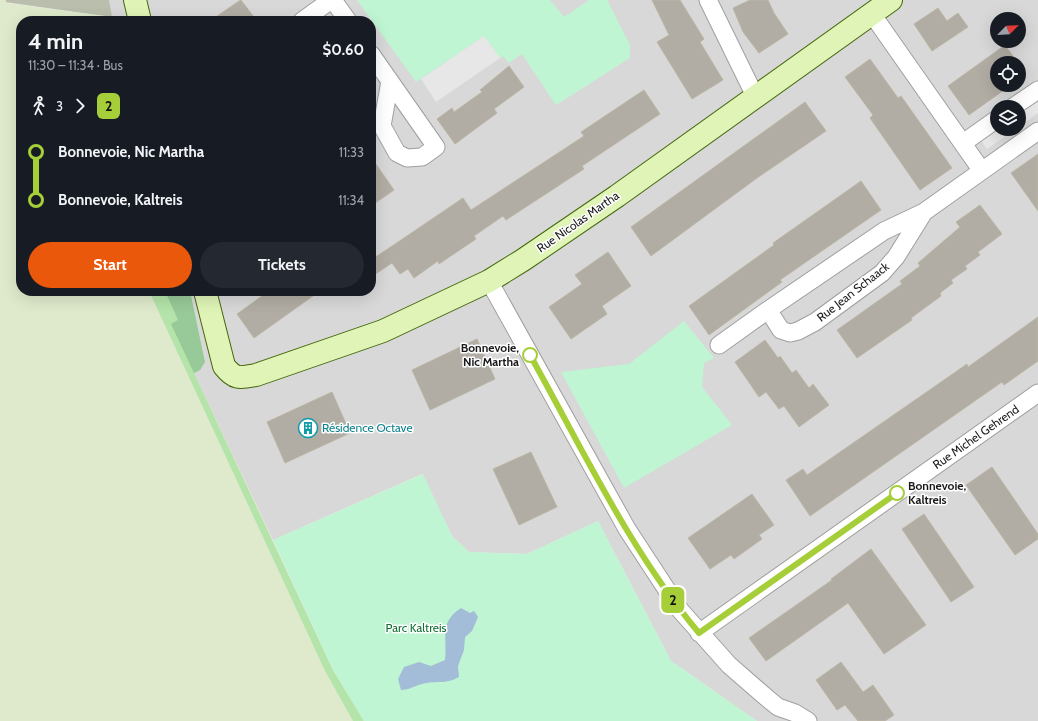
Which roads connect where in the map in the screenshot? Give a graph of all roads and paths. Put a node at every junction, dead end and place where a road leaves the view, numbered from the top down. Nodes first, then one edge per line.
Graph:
1 (135, 0) edge
2 (332, 0) edge
3 (708, 0) edge
4 (891, 0) edge
5 (872, 14) junction
6 (139, 16) edge
7 (309, 16) edge
8 (344, 16) edge
9 (376, 61) edge
10 (390, 81) dead end
11 (1036, 95) edge
12 (755, 96) junction
13 (1026, 100) edge
14 (990, 124) edge
15 (1038, 131) edge
16 (962, 143) junction
17 (982, 171) junction
18 (924, 212) junction
19 (489, 281) junction
20 (206, 296) edge
21 (768, 310) junction
22 (719, 345) dead end
23 (1038, 393) edge
24 (699, 633) junction
25 (808, 721) edge

1 - 6 street
2 - 7 street
2 - 8 street
3 - 12 street
4 - 5 street, Rue Nicolas Martha
5 - 12 street, Rue Nicolas Martha
5 - 16 street
9 - 10 street
11 - 13 street
12 - 19 street, Rue Nicolas Martha
14 - 16 street
15 - 17 street, Rue Jean Schaack
16 - 17 street
17 - 18 street, Rue Jean Schaack
18 - 21 street, Rue Jean Schaack
18 - 21 street, Rue Jean Schaack
19 - 20 street, Rue Nicolas Martha
19 - 24 street
21 - 22 street, Rue Jean Schaack
23 - 24 street, Rue Michel Gehrend
24 - 25 street

